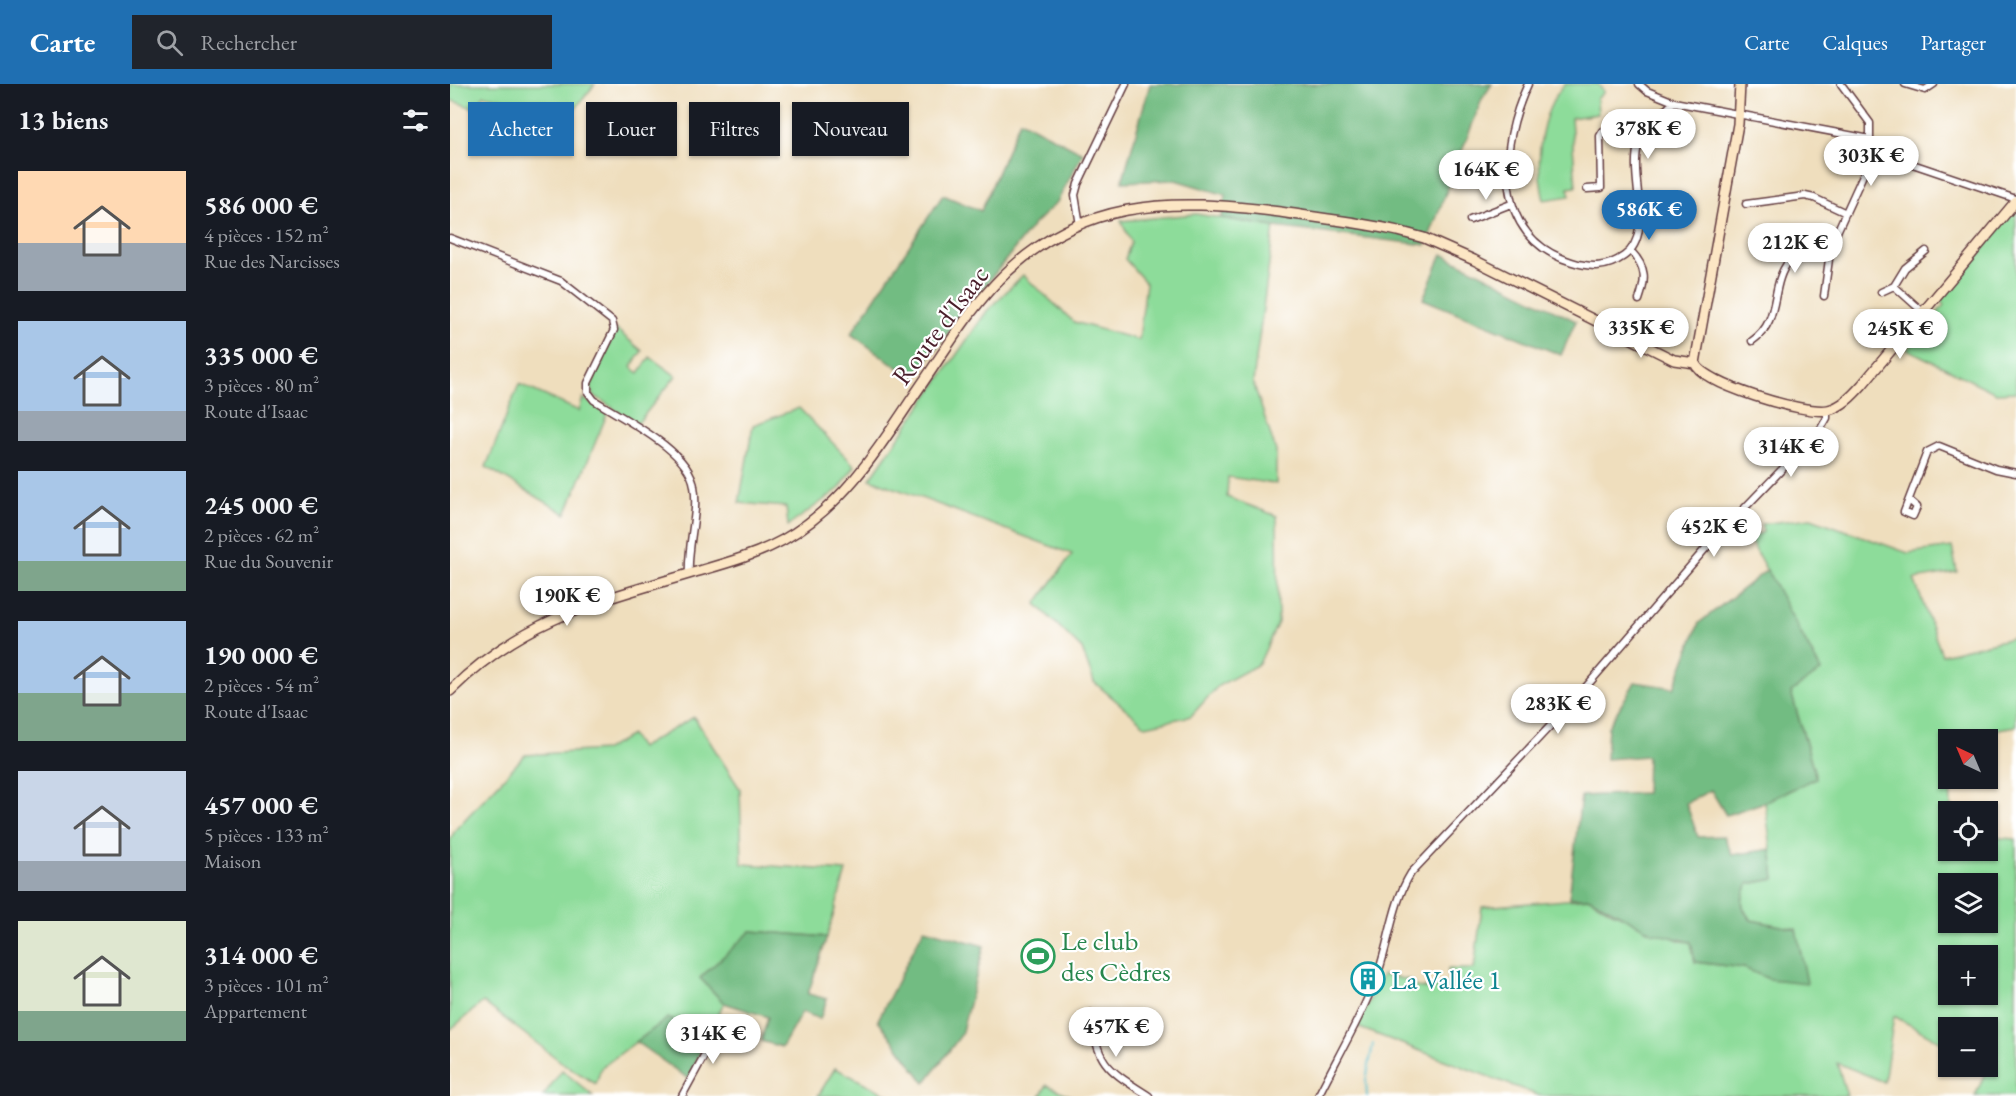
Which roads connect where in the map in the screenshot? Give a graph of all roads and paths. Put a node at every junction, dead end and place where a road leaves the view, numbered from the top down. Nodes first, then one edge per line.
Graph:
1 (1126, 84) edge
2 (1528, 84) edge
3 (1639, 84) edge
4 (1740, 84) edge
5 (1841, 84) edge
6 (1905, 84) edge
7 (1934, 84) edge
8 (1674, 102) junction
9 (1739, 112) junction
10 (1870, 139) junction
11 (1639, 143) junction
12 (1874, 151) junction
13 (1587, 189) dead end
14 (2016, 200) edge
15 (1511, 204) junction
16 (1746, 204) dead end
17 (1846, 213) junction
18 (1470, 220) dead end
19 (1080, 225) junction
20 (1832, 237) junction
21 (450, 238) edge
22 (1631, 251) junction
23 (1926, 251) dead end
24 (1894, 286) junction
25 (1881, 292) dead end
26 (1824, 296) dead end
27 (1639, 300) dead end
28 (1923, 312) junction
29 (1752, 341) dead end
30 (1695, 363) junction
31 (1827, 410) junction
32 (2016, 473) edge
33 (1909, 500) dead end
34 (689, 574) junction
35 (450, 691) edge
36 (1091, 1013) dead end
37 (723, 1021) dead end
38 (682, 1096) edge
39 (1149, 1096) edge
40 (1318, 1096) edge

1 - 19 street
2 - 15 street
3 - 8 street
4 - 9 street
5 - 10 street
6 - 7 street
8 - 9 street
8 - 11 street
9 - 10 street
9 - 30 street
10 - 12 street
11 - 13 street
11 - 22 street
12 - 14 street
12 - 17 street
14 - 28 street
15 - 18 street
15 - 22 street
16 - 17 street
17 - 20 street
19 - 30 street, Route d'Isaac
19 - 34 street, Route d'Isaac
20 - 26 street
20 - 29 street
21 - 34 street
22 - 27 street
23 - 24 street
24 - 25 street
24 - 28 street
28 - 31 street
30 - 31 street
31 - 40 street
32 - 33 street
34 - 35 street, Route d'Isaac
36 - 39 street
37 - 38 street

